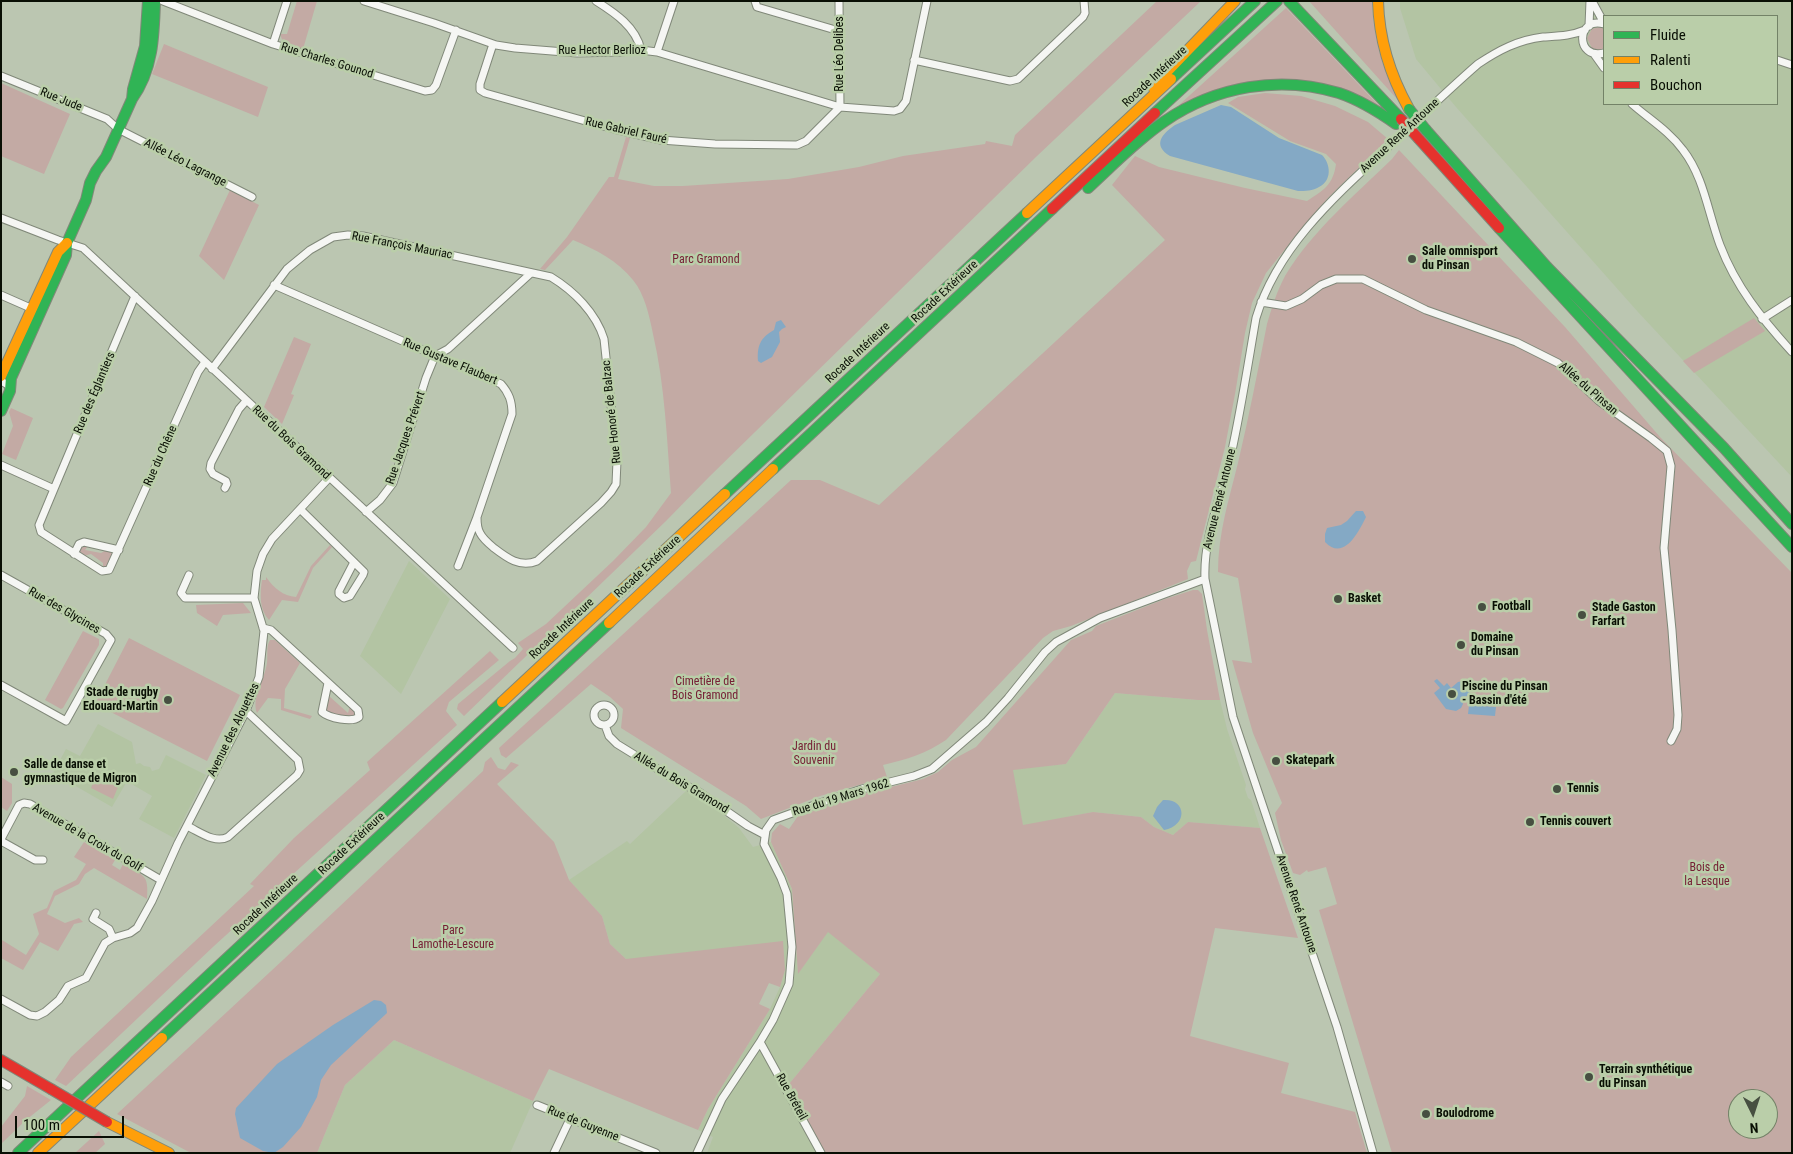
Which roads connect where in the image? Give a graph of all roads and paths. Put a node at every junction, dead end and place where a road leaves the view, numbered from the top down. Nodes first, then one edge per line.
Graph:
1 (155, 1) edge
2 (163, 1) edge
3 (287, 1) edge
4 (364, 1) edge
5 (596, 1) edge
6 (674, 1) edge
7 (755, 1) edge
8 (839, 1) edge
9 (927, 1) edge
10 (1084, 1) edge
11 (1235, 1) edge
12 (1254, 1) edge
13 (1277, 1) edge
14 (1289, 1) edge
15 (1299, 1) edge
16 (1378, 1) edge
17 (1591, 1) edge
18 (148, 2) edge
19 (1307, 15) junction
20 (1603, 21) edge
21 (1603, 23) edge
22 (1587, 28) junction
23 (456, 30) junction
24 (840, 31) junction
25 (1566, 36) junction
26 (273, 44) junction
27 (493, 44) junction
28 (1584, 46) junction
29 (641, 50) junction
30 (657, 52) junction
31 (1603, 53) edge
32 (1594, 54) junction
33 (914, 60) junction
34 (1778, 60) edge
35 (1792, 64) edge
36 (1603, 67) edge
37 (1, 76) edge
38 (132, 98) junction
39 (1144, 104) junction
40 (1633, 105) edge
41 (840, 107) junction
42 (1402, 117) junction
43 (118, 129) junction
44 (1421, 137) junction
45 (252, 197) dead end
46 (1056, 205) junction
47 (1, 218) edge
48 (67, 243) junction
49 (531, 273) junction
50 (274, 285) junction
51 (1, 295) edge
52 (135, 296) junction
53 (1792, 300) edge
54 (1261, 302) junction
55 (36, 311) junction
56 (1762, 319) junction
57 (1792, 352) edge
58 (435, 356) junction
59 (205, 362) junction
60 (212, 369) junction
61 (1, 376) edge
62 (1, 381) edge
63 (10, 391) junction
64 (246, 401) junction
65 (1, 411) edge
66 (1, 465) edge
67 (329, 478) junction
68 (226, 488) dead end
69 (54, 489) junction
70 (300, 509) junction
71 (366, 512) junction
72 (477, 517) junction
73 (1792, 524) edge
74 (1792, 547) edge
75 (119, 550) junction
76 (74, 554) junction
77 (354, 562) junction
78 (458, 566) dead end
79 (1, 574) edge
80 (189, 576) dead end
81 (1205, 579) junction
82 (254, 598) junction
83 (263, 628) junction
84 (513, 648) dead end
85 (328, 683) junction
86 (1, 685) edge
87 (246, 711) junction
88 (605, 725) dead end
89 (1671, 741) dead end
90 (188, 826) junction
91 (765, 835) junction
92 (1, 840) edge
93 (43, 860) dead end
94 (161, 880) junction
95 (96, 913) dead end
96 (113, 938) junction
97 (1, 999) edge
98 (760, 1042) junction
99 (1, 1060) edge
100 (537, 1105) dead end
101 (570, 1119) junction
102 (645, 1150) edge
103 (18, 1153) edge
104 (38, 1153) edge
105 (169, 1153) edge
106 (554, 1153) edge
107 (656, 1153) edge
108 (697, 1153) edge
109 (821, 1153) edge
110 (1374, 1153) edge

1 - 18 street
1 - 38 main road
2 - 26 street, Rue Charles Gounod
3 - 26 street
4 - 23 street, Rue Hector Berlioz
5 - 29 street
6 - 30 street
7 - 24 street
8 - 24 street, Rue Léo Delibes
9 - 33 street
10 - 33 street
11 - 39 main road
12 - 39 main road, Rocade Intérieure
13 - 46 main road, Rocade Extérieure
14 - 19 main road
15 - 19 main road
16 - 42 main road
17 - 20 street
17 - 22 street
18 - 38 main road
19 - 42 main road
21 - 22 street, Avenue René Antoune
22 - 25 street, Avenue René Antoune
22 - 28 street
23 - 26 street, Rue Charles Gounod
23 - 27 street, Rue Hector Berlioz
24 - 41 street, Rue Léo Delibes
25 - 28 street
25 - 54 street, Avenue René Antoune
27 - 29 street, Rue Hector Berlioz
27 - 41 street, Rue Gabriel Fauré
28 - 32 street
29 - 30 street, Rue Hector Berlioz
30 - 41 street, Rue Hector Berlioz
31 - 32 street
32 - 36 street
33 - 41 street, Rue Hector Berlioz
34 - 35 street
37 - 43 street, Rue Jude
38 - 43 main road
39 - 103 main road, Rocade Intérieure
40 - 56 street
42 - 44 main road
42 - 44 main road, bridge
42 - 46 main road
43 - 45 street, Allée Léo Lagrange
43 - 48 main road
44 - 73 main road
44 - 74 main road
46 - 104 main road, Rocade Extérieure
47 - 48 street, Rue du Bois Gramond
48 - 52 street, Rue du Bois Gramond
48 - 55 main road
49 - 50 street, Rue François Mauriac
49 - 58 street
49 - 72 street, Rue Honoré de Balzac
50 - 58 street, Rue Gustave Flaubert
50 - 60 street, Rue François Mauriac
51 - 55 street
52 - 59 street, Rue du Bois Gramond
52 - 69 street, Rue des Églantiers
53 - 56 street
54 - 81 street, Avenue René Antoune
54 - 89 street, Allée du Pinsan
55 - 61 main road
55 - 63 main road
56 - 57 street
58 - 71 street, Rue Jacques Prévert
58 - 72 street, Rue Gustave Flaubert
59 - 60 street, Rue du Bois Gramond
59 - 75 street, Rue du Chêne
60 - 64 street, Rue du Bois Gramond
62 - 63 street
63 - 65 main road
64 - 67 street, Rue du Bois Gramond
64 - 68 street
66 - 69 street
67 - 70 street, Avenue des Alouettes
67 - 71 street, Rue du Bois Gramond
69 - 76 street, Rue des Églantiers
70 - 77 street
70 - 82 street, Avenue des Alouettes
71 - 84 street, Rue du Bois Gramond
72 - 78 street, Rue Gustave Flaubert
75 - 76 street
75 - 76 street, Rue du Chêne
77 - 77 street
79 - 86 street, Rue des Glycines
80 - 82 street
81 - 91 street, Rue du 19 Mars 1962
81 - 110 street, Avenue René Antoune
82 - 83 street, Avenue des Alouettes
83 - 85 street
83 - 87 street, Avenue des Alouettes
85 - 85 street
87 - 90 street, Avenue des Alouettes
87 - 90 street
88 - 91 street, Allée du Bois Gramond
90 - 94 street, Avenue des Alouettes
91 - 98 street
92 - 93 street
92 - 94 street, Avenue de la Croix du Golf
94 - 96 street, Avenue des Alouettes
95 - 96 street
96 - 97 street
98 - 108 street
98 - 109 street, Rue Bréteil
99 - 105 main road, bridge
100 - 101 street, Rue de Guyenne
101 - 102 street, Rue de Guyenne
101 - 106 street
102 - 107 street, Rue de Guyenne

